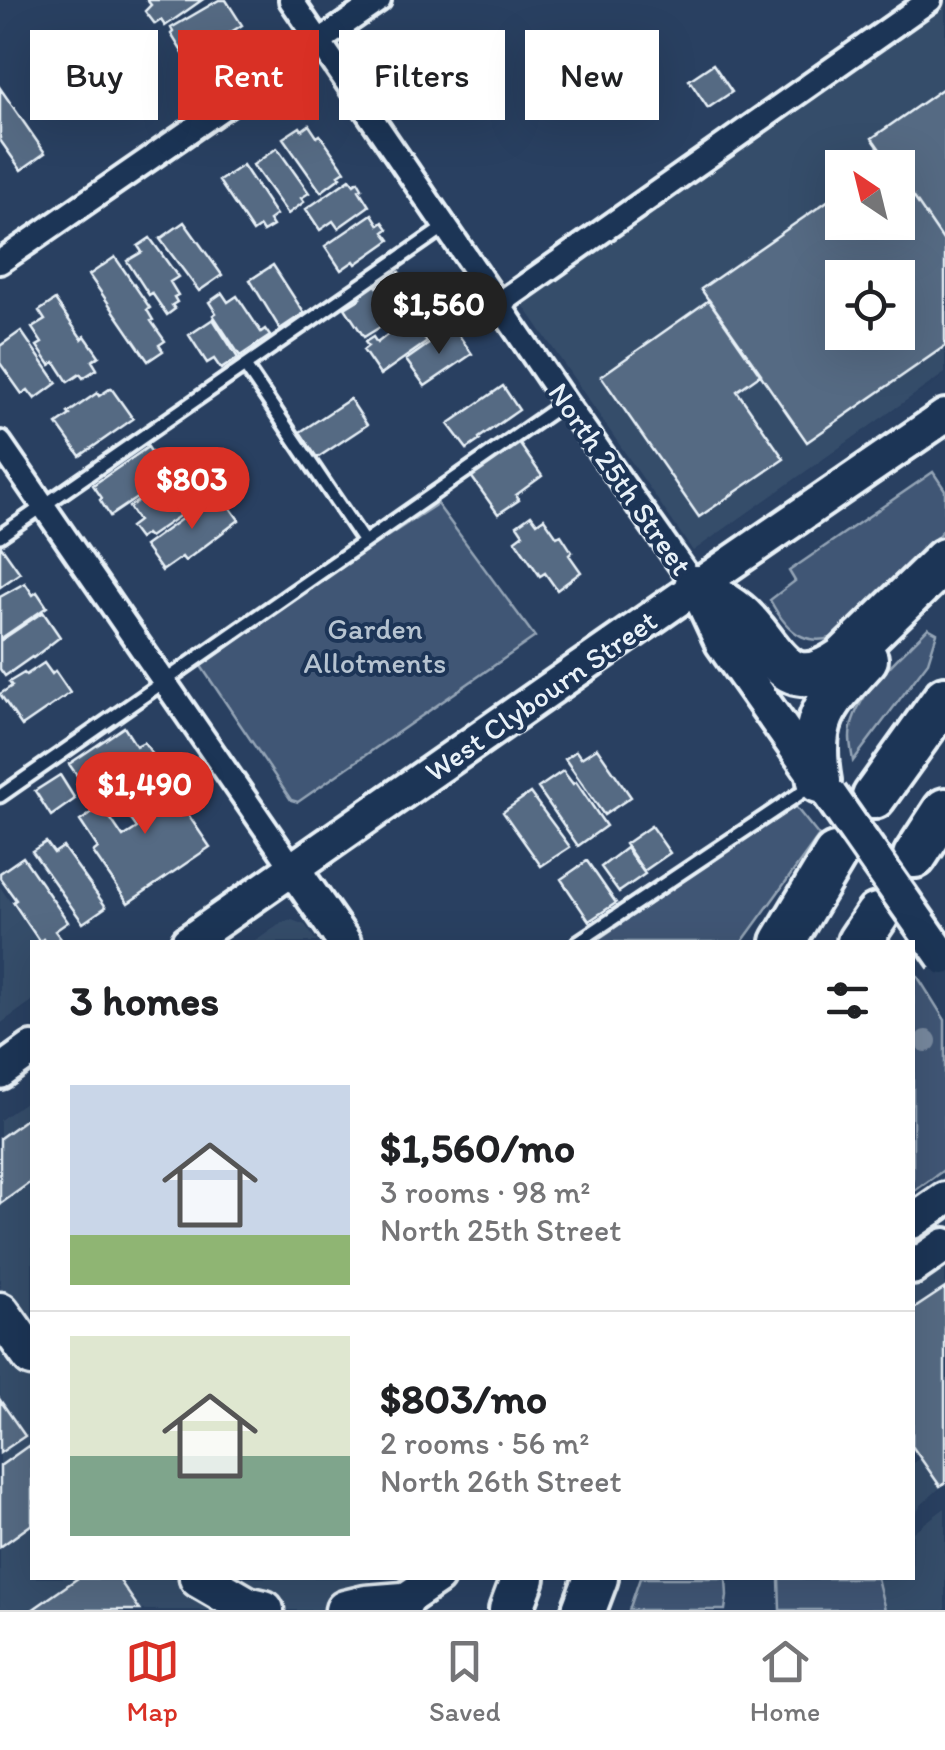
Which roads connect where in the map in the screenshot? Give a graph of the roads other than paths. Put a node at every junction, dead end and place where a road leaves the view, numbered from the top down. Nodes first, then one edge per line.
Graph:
1 (291, 0) edge
2 (379, 0) edge
3 (930, 0) edge
4 (320, 42) junction
5 (446, 226) junction
6 (0, 262) edge
7 (499, 304) junction
8 (245, 366) junction
9 (565, 402) junction
10 (945, 416) edge
11 (0, 443) edge
12 (43, 506) junction
13 (0, 536) edge
14 (364, 542) junction
15 (934, 572) edge
16 (696, 587) junction
17 (164, 682) junction
18 (945, 698) edge
19 (824, 788) junction
20 (0, 796) edge
21 (874, 797) dead end
22 (945, 810) edge
23 (836, 855) dead end
24 (915, 856) dead end
25 (294, 870) junction
26 (191, 940) edge
27 (343, 940) edge
28 (581, 940) edge
29 (784, 940) edge
30 (945, 959) edge
31 (30, 1050) edge
32 (0, 1072) edge
33 (945, 1199) edge
34 (915, 1220) edge
35 (945, 1245) edge
36 (915, 1266) edge
37 (0, 1312) edge
38 (30, 1354) edge
39 (191, 1580) edge
40 (202, 1580) edge
41 (434, 1580) edge
42 (522, 1580) edge
43 (595, 1580) edge
44 (396, 1606) edge
45 (213, 1610) edge
46 (264, 1610) edge
47 (345, 1610) edge
48 (511, 1610) edge
49 (584, 1610) edge

1 - 4 street, North 25th Street
2 - 4 street
3 - 7 street
4 - 5 street, North 25th Street
4 - 6 street
5 - 7 street, North 25th Street
5 - 8 lane
7 - 9 street, North 25th Street
8 - 12 lane
8 - 14 lane
9 - 14 lane
9 - 16 street, North 25th Street
10 - 16 street, West Clybourn Street
11 - 12 street
12 - 13 lane
12 - 17 street
14 - 17 lane
15 - 16 highway
15 - 19 highway
16 - 19 street, North 25th Street
16 - 25 street, West Clybourn Street
17 - 20 lane
17 - 25 street
18 - 21 highway
19 - 28 lane
19 - 30 street, North 25th Street, bridge
22 - 24 highway
23 - 29 highway
25 - 26 street, West Clybourn Street
25 - 27 street
31 - 32 street
33 - 34 street
35 - 36 street
37 - 38 main road
39 - 45 main road
40 - 46 main road
41 - 44 street
42 - 48 highway
43 - 49 highway
44 - 47 main road

